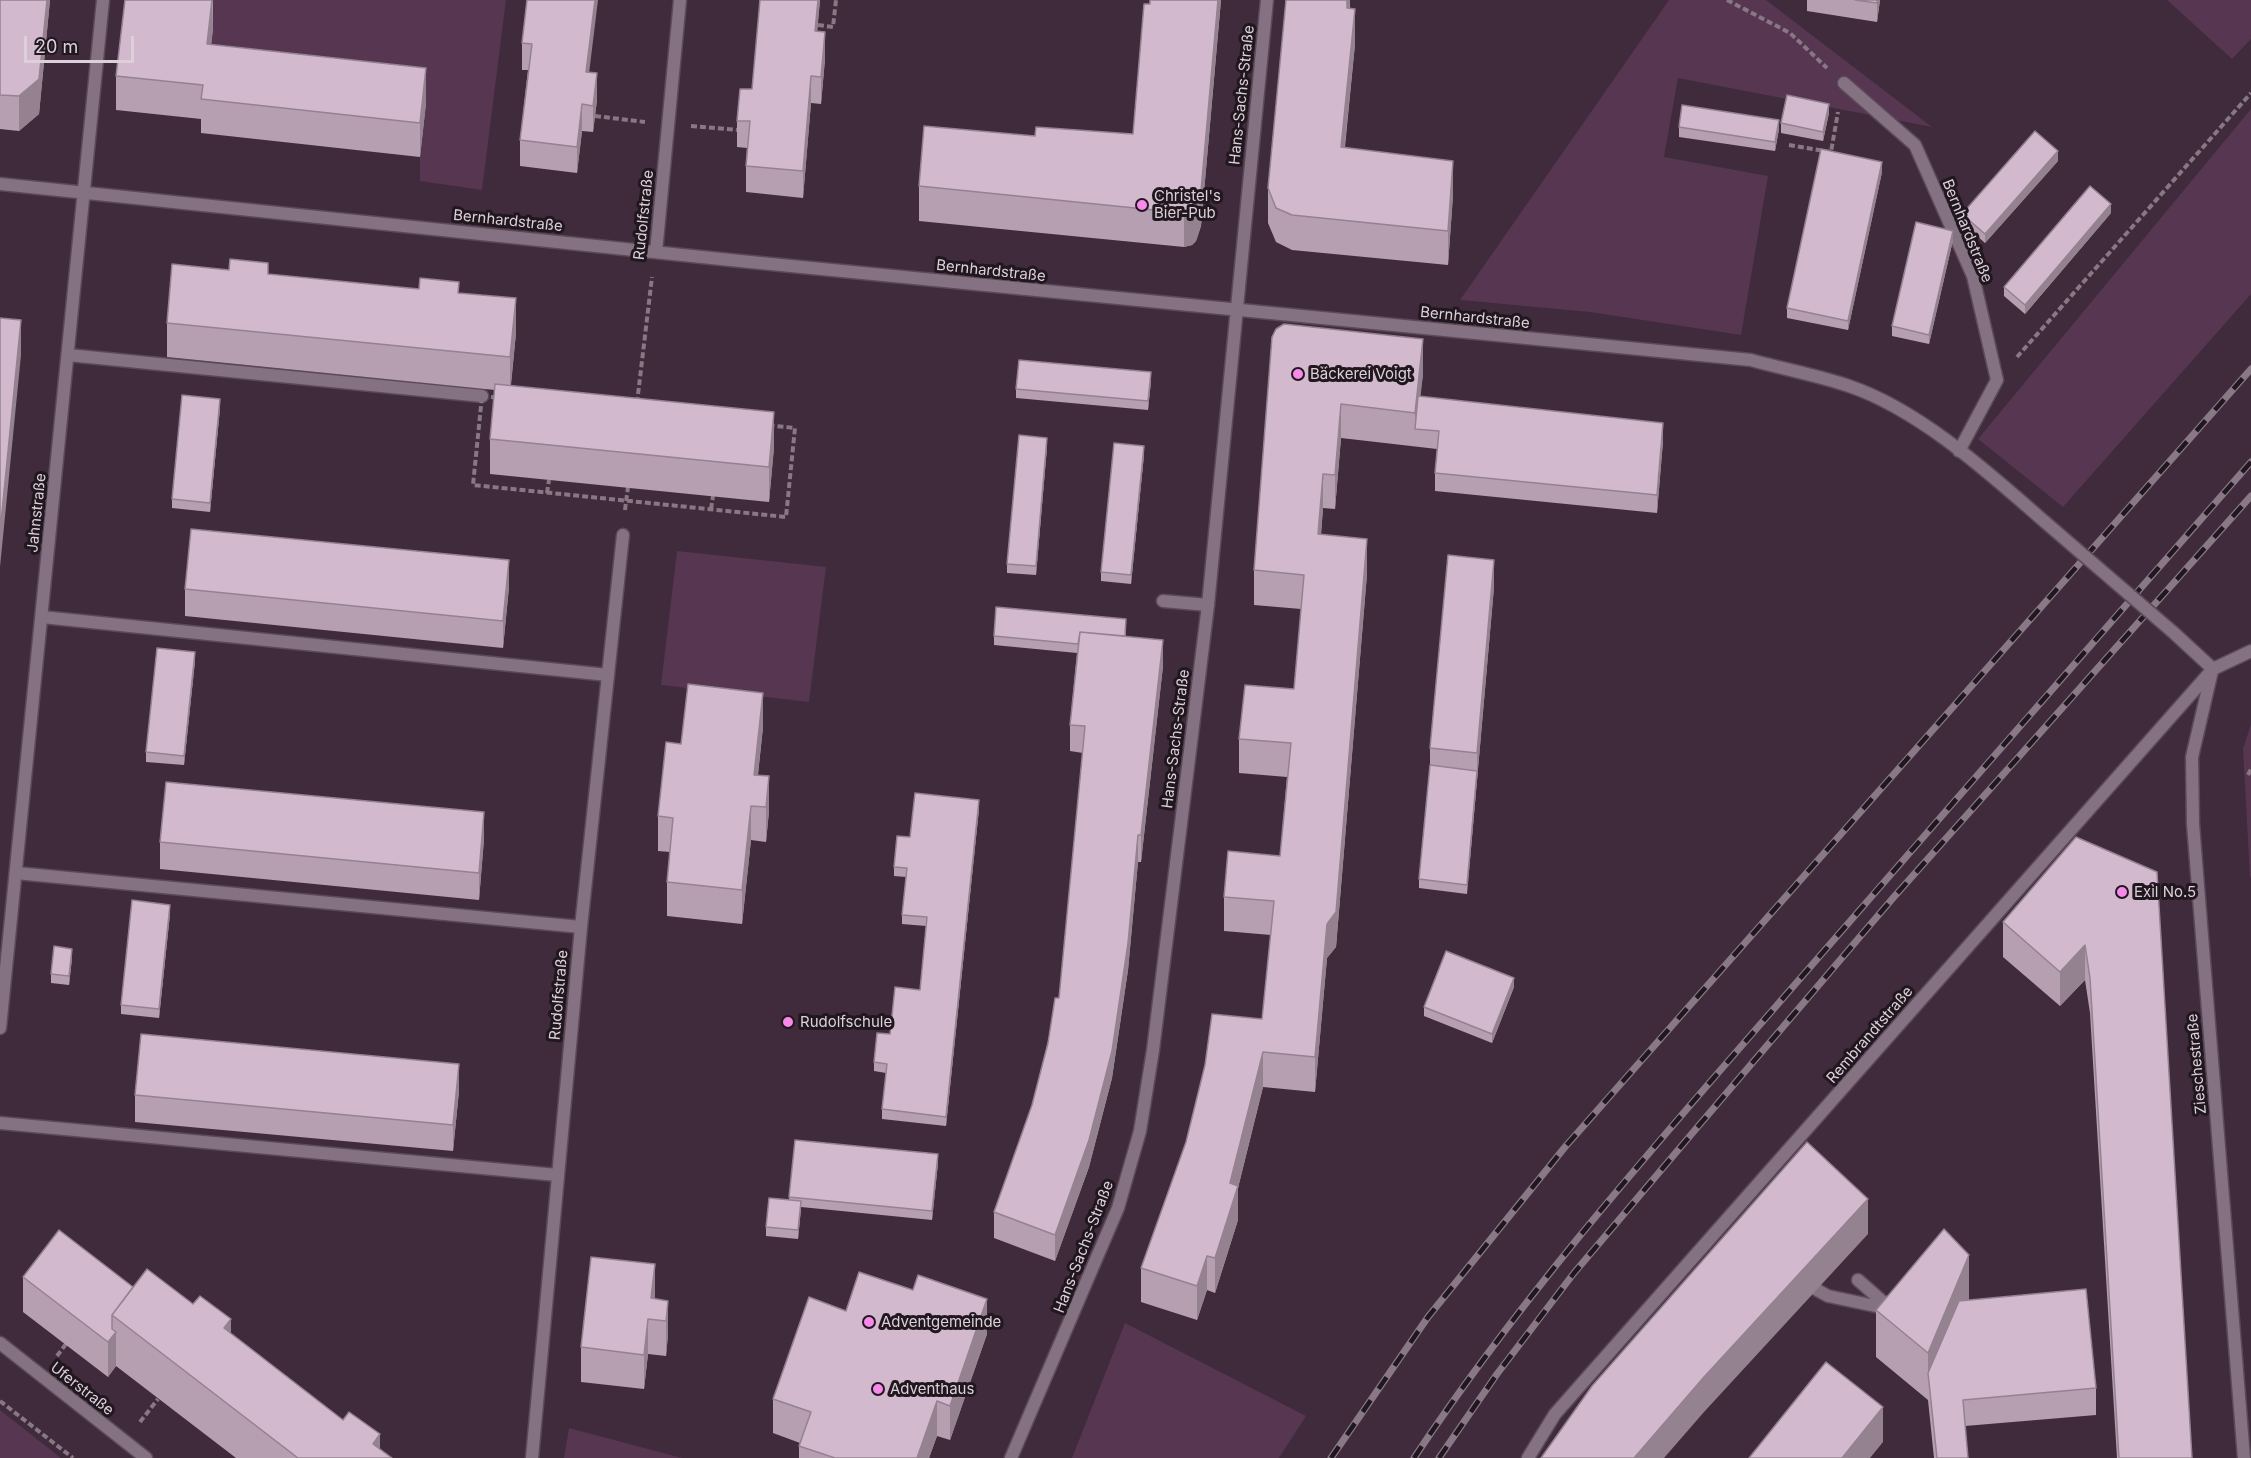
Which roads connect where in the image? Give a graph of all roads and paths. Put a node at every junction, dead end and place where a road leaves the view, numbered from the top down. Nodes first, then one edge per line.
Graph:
1 (103, 0) edge
2 (680, 0) edge
3 (836, 0) edge
4 (1267, 0) edge
5 (1727, 0) edge
6 (818, 26) edge
7 (1844, 83) junction
8 (2251, 93) edge
9 (1789, 145) dead end
10 (0, 184) edge
11 (85, 192) junction
12 (656, 252) junction
13 (1236, 309) junction
14 (68, 355) junction
15 (1997, 380) junction
16 (482, 396) junction
17 (635, 412) junction
18 (634, 422) edge
19 (1959, 451) junction
20 (549, 480) edge
21 (547, 493) junction
22 (713, 496) edge
23 (711, 509) junction
24 (623, 535) dead end
25 (1163, 601) dead end
26 (1208, 605) junction
27 (42, 617) junction
28 (2251, 651) edge
29 (2212, 669) junction
30 (608, 675) junction
31 (2251, 769) edge
32 (2248, 775) dead end
33 (16, 873) junction
34 (581, 927) junction
35 (0, 1028) edge
36 (0, 1123) edge
37 (557, 1175) junction
38 (1858, 1280) dead end
39 (1817, 1290) edge
40 (1891, 1309) junction
41 (1904, 1312) edge
42 (0, 1343) edge
43 (0, 1401) edge
44 (73, 1458) edge
45 (146, 1458) edge
46 (532, 1458) edge
47 (1011, 1458) edge
48 (1528, 1458) edge
49 (2244, 1458) edge

1 - 11 street, Jahnstraße
2 - 12 street, Rudolfstraße
3 - 6 path
4 - 13 street, Hans-Sachs-Straße
5 - 7 path
7 - 9 path
7 - 15 street, Bernhardstraße
8 - 15 path
10 - 11 street, Bernhardstraße
11 - 12 street, Bernhardstraße
11 - 14 street, Jahnstraße
12 - 13 street, Bernhardstraße
12 - 17 path, Rudolfstraße
13 - 19 street, Bernhardstraße
13 - 26 street, Hans-Sachs-Straße
14 - 16 street
14 - 27 street, Jahnstraße
15 - 19 street
16 - 17 path
16 - 21 path
17 - 18 path, Rudolfstraße
17 - 23 path
19 - 29 street, Bernhardstraße, bridge
20 - 21 path
21 - 23 path
22 - 23 path
24 - 30 street, Rudolfstraße
25 - 26 street
26 - 47 street, Hans-Sachs-Straße
27 - 30 street
27 - 33 street, Jahnstraße
28 - 29 street, Rembrandtstraße
29 - 48 street, Rembrandtstraße
29 - 49 street, Zieschestraße
30 - 34 street, Rudolfstraße
31 - 32 path
33 - 34 street
33 - 35 street, Jahnstraße
34 - 37 street, Rudolfstraße
36 - 37 street
37 - 46 street, Rudolfstraße
38 - 40 street
39 - 40 street
40 - 41 street
42 - 45 street, Uferstraße
43 - 44 path

